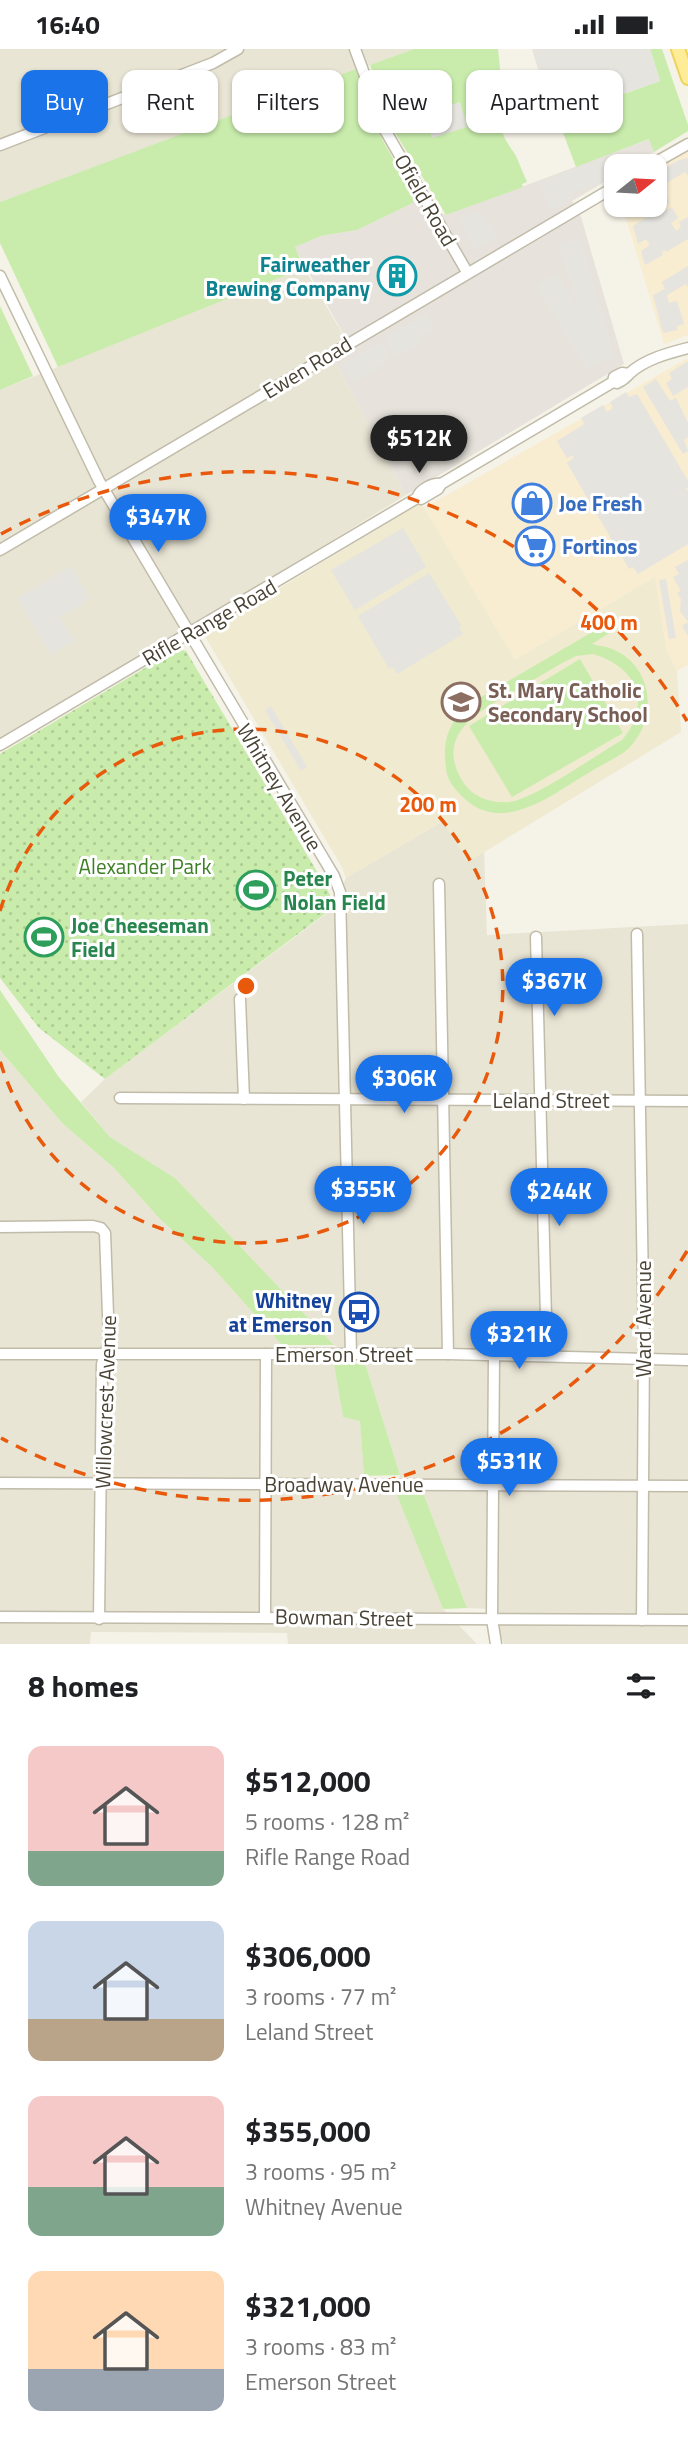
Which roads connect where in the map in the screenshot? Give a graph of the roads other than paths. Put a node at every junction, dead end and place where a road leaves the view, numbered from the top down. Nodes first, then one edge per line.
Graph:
1 (239, 49) edge
2 (355, 49) edge
3 (678, 49) edge
4 (688, 78) edge
5 (688, 144) edge
6 (0, 145) edge
7 (667, 156) edge
8 (604, 193) edge
9 (467, 272) junction
10 (0, 276) edge
11 (688, 348) edge
12 (103, 489) junction
13 (0, 550) edge
14 (188, 633) junction
15 (0, 745) edge
16 (439, 884) dead end
17 (637, 934) dead end
18 (536, 937) dead end
19 (240, 999) dead end
20 (120, 1098) dead end
21 (244, 1099) junction
22 (345, 1099) junction
23 (443, 1100) junction
24 (541, 1100) junction
25 (639, 1101) junction
26 (688, 1101) edge
27 (0, 1227) edge
28 (0, 1354) edge
29 (105, 1354) junction
30 (266, 1354) junction
31 (449, 1354) junction
32 (351, 1355) junction
33 (494, 1356) junction
34 (547, 1356) junction
35 (644, 1359) junction
36 (688, 1360) edge
37 (0, 1483) edge
38 (102, 1483) junction
39 (265, 1484) junction
40 (493, 1485) junction
41 (641, 1486) junction
42 (688, 1486) edge
43 (265, 1616) junction
44 (0, 1617) edge
45 (99, 1619) junction
46 (492, 1619) junction
47 (642, 1620) junction
48 (688, 1620) edge
49 (496, 1644) edge

1 - 6 street
2 - 9 street, Ofield Road
3 - 4 main road
5 - 7 street
8 - 9 street, Ewen Road
9 - 12 street, Ewen Road
10 - 12 street, Whitney Avenue
11 - 14 street, Rifle Range Road
12 - 13 street, Ewen Road
12 - 14 street, Whitney Avenue
14 - 15 street, Rifle Range Road
14 - 22 street, Whitney Avenue
16 - 23 street
17 - 25 street, Ward Avenue
18 - 24 street
19 - 21 street
20 - 21 street, Leland Street
21 - 22 street, Leland Street
22 - 23 street, Leland Street
22 - 32 street, Whitney Avenue
23 - 24 street, Leland Street
23 - 31 street
24 - 25 street, Leland Street
24 - 34 street
25 - 26 street, Leland Street
25 - 35 street, Ward Avenue
27 - 29 street, Willowcrest Avenue
28 - 29 street, Emerson Street
29 - 30 street, Emerson Street
29 - 38 street, Willowcrest Avenue
30 - 32 street, Emerson Street
30 - 39 street
31 - 32 street, Emerson Street
31 - 33 street, Emerson Street
33 - 34 street, Emerson Street
33 - 40 street
34 - 35 street, Emerson Street
35 - 36 street, Emerson Street
35 - 41 street, Ward Avenue
37 - 38 street, Broadway Avenue
38 - 39 street, Broadway Avenue
38 - 45 street, Willowcrest Avenue
39 - 40 street, Broadway Avenue
39 - 43 street
40 - 41 street, Broadway Avenue
40 - 46 street
41 - 42 street, Broadway Avenue
41 - 47 street, Ward Avenue
43 - 45 street, Bowman Street
43 - 46 street, Bowman Street
44 - 45 street, Bowman Street
46 - 47 street, Bowman Street
46 - 49 street
47 - 48 street, Bowman Street

